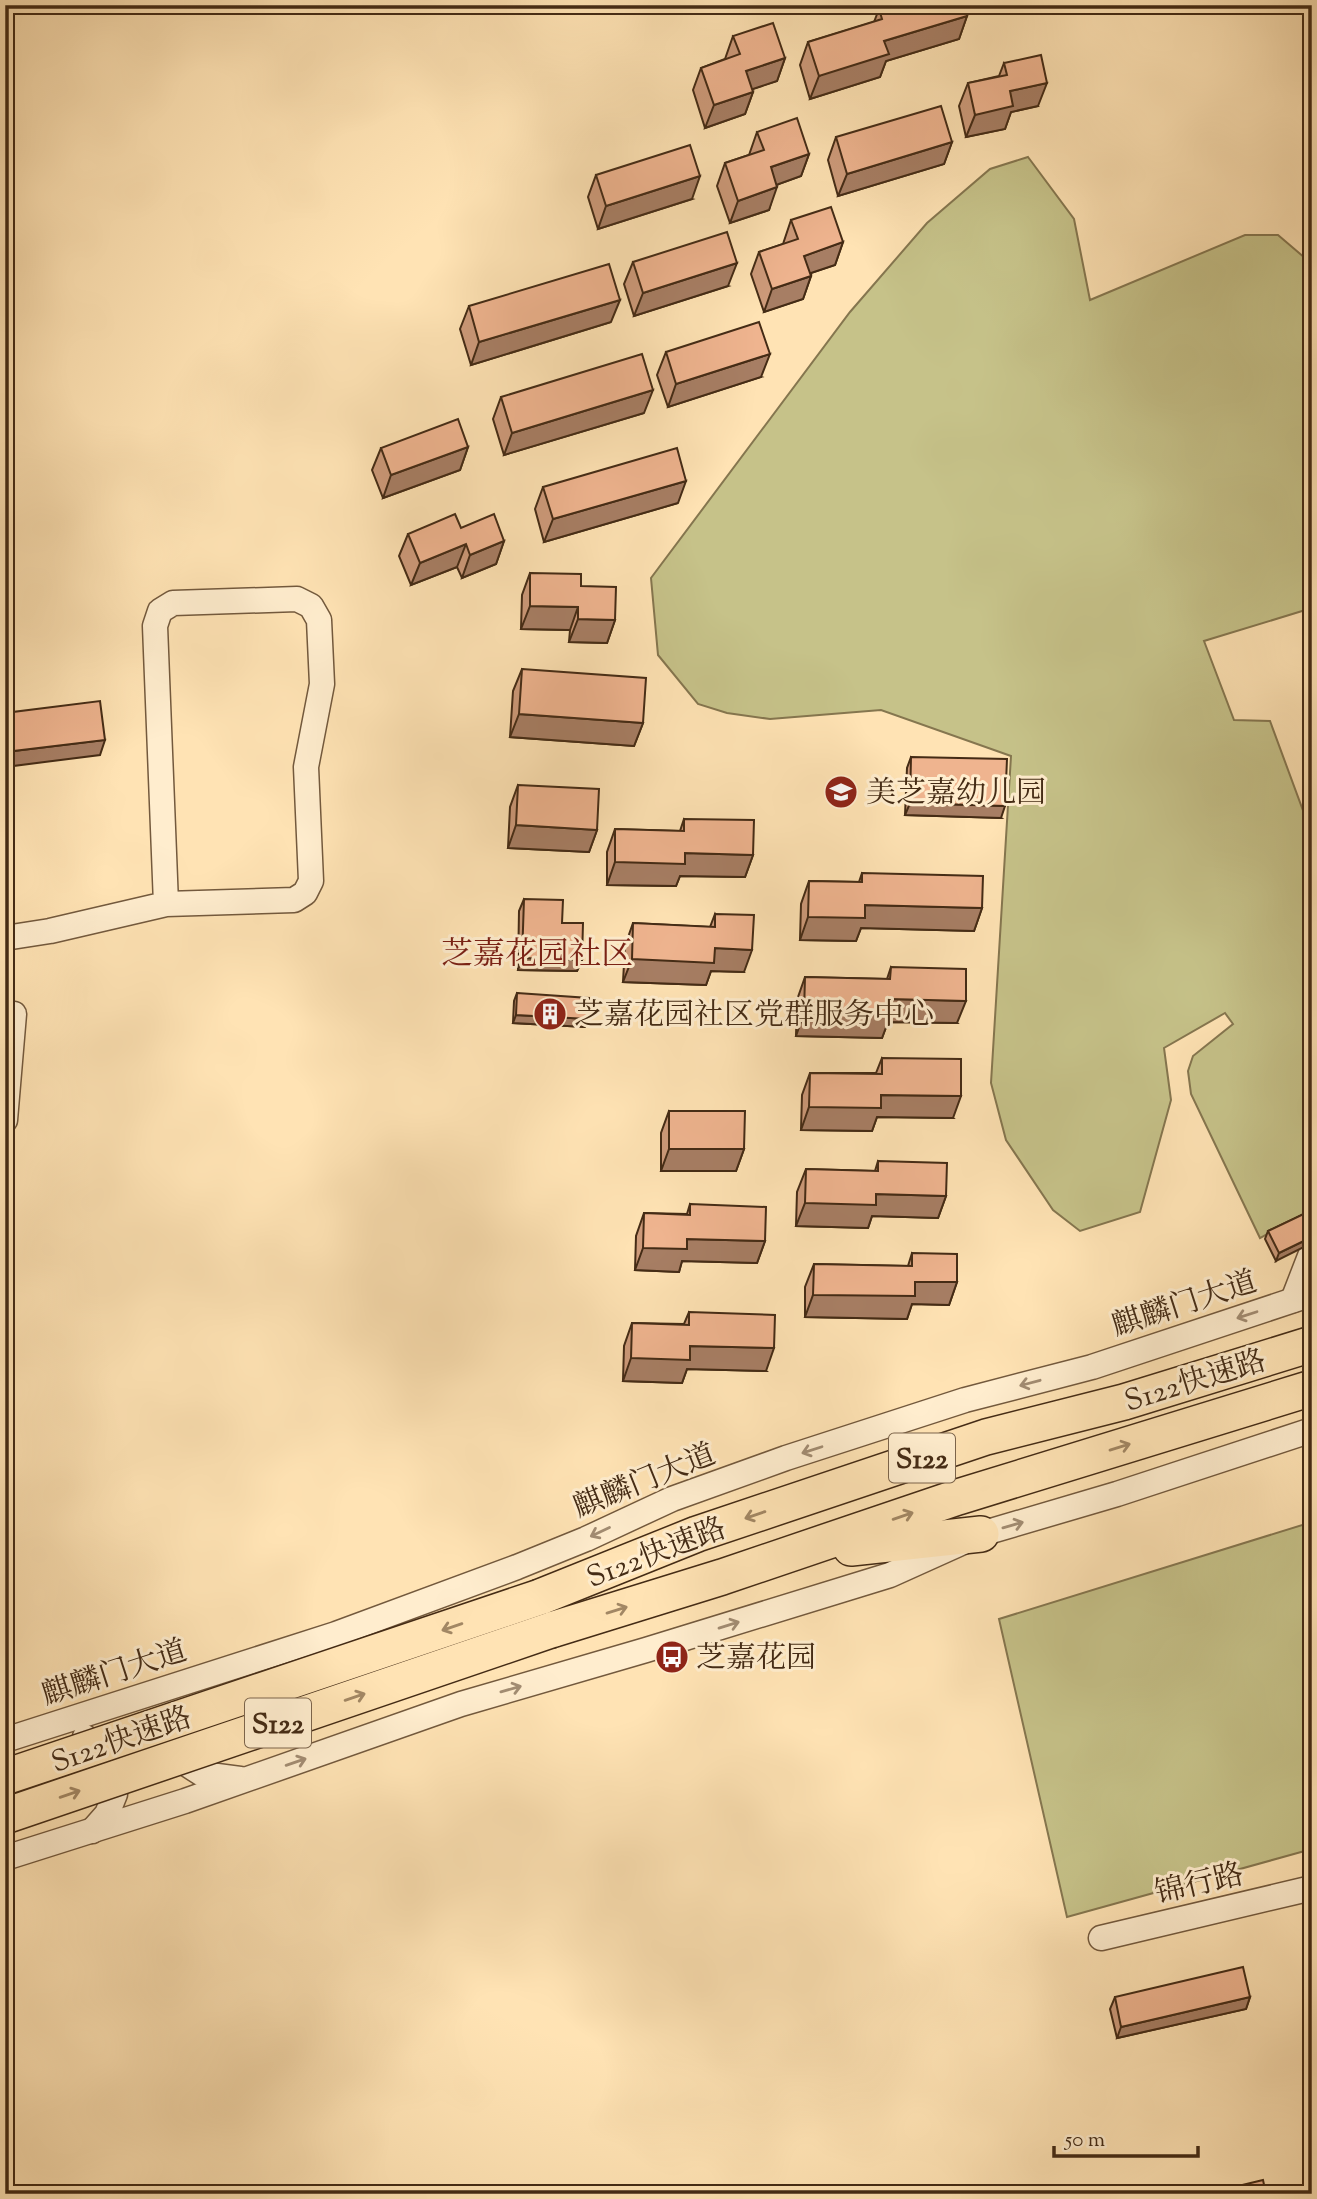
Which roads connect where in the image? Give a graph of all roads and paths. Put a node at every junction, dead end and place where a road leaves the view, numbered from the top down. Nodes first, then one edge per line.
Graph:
1 (166, 904) junction
2 (5, 938) edge
3 (14, 1014) dead end
4 (5, 1120) edge
5 (1312, 1251) edge
6 (1302, 1297) edge
7 (1312, 1344) edge
8 (1312, 1388) edge
9 (1312, 1430) edge
10 (981, 1534) junction
11 (785, 1555) junction
12 (209, 1675) junction
13 (56, 1724) junction
14 (5, 1738) edge
15 (5, 1777) edge
16 (245, 1780) junction
17 (5, 1816) edge
18 (92, 1831) junction
19 (5, 1858) edge
20 (1312, 1888) edge
21 (1101, 1938) dead end

1 - 1 street
1 - 2 street
3 - 4 street
5 - 6 street
6 -> 12 street, 麒麟门大道
7 -> 15 highway, S122快速路 / S122, bridge
11 -> 8 highway, S122快速路 / S122
10 -> 9 street
10 - 11 highway
16 -> 10 street
17 -> 11 highway, S122快速路 / S122, bridge
12 - 13 street, 麒麟门大道
12 - 16 street
13 - 14 street, 麒麟门大道
13 - 18 street
16 - 18 street
18 - 19 street
20 - 21 street, 锦行路

